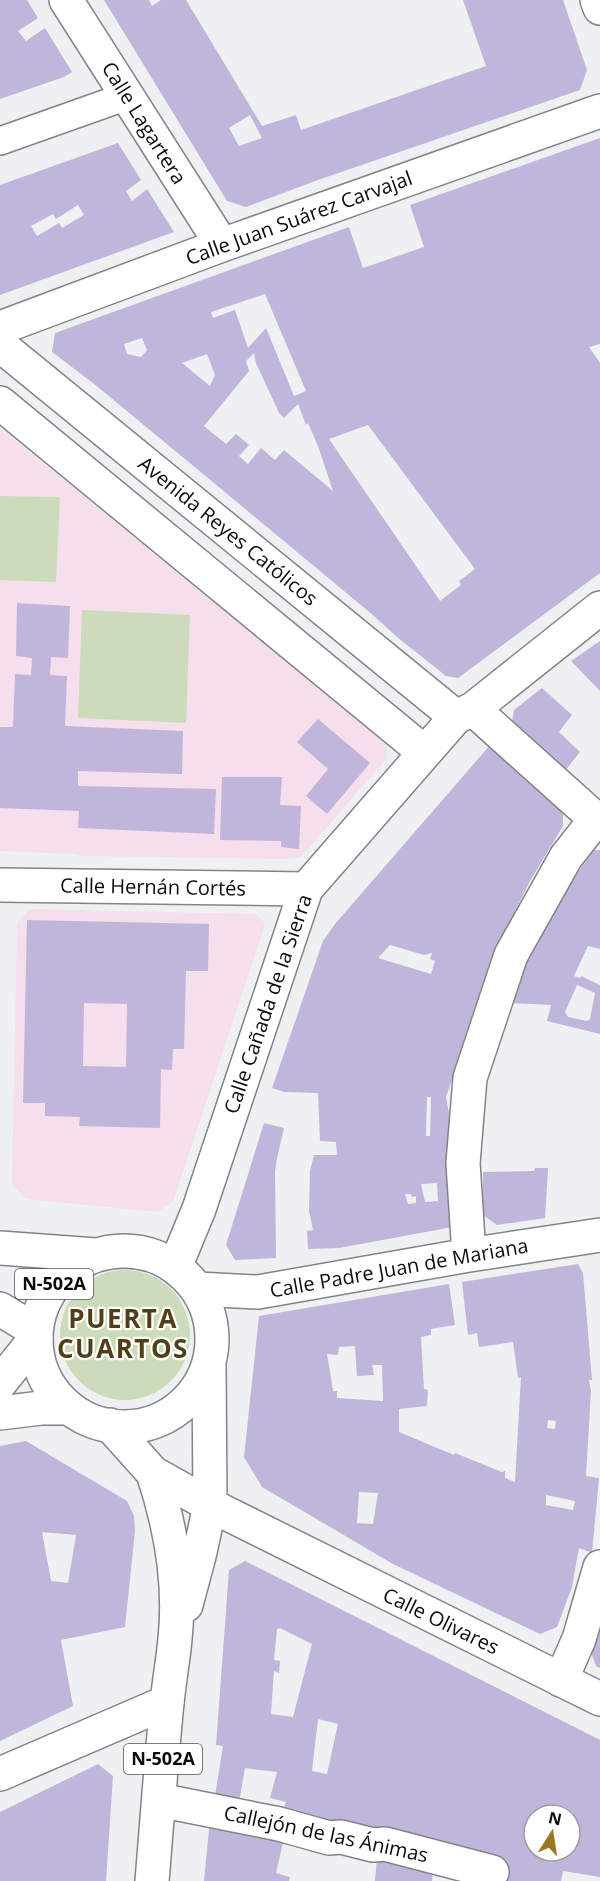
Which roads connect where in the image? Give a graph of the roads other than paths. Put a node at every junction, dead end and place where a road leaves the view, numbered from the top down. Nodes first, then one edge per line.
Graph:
1 (66, 0) edge
2 (597, 0) edge
3 (600, 8) edge
4 (127, 96) junction
5 (600, 111) edge
6 (0, 141) edge
7 (222, 245) junction
8 (0, 328) edge
9 (0, 345) edge
10 (0, 403) edge
11 (600, 608) edge
12 (465, 713) junction
13 (423, 752) junction
14 (598, 821) edge
15 (0, 885) edge
16 (306, 889) junction
17 (599, 1242) edge
18 (0, 1248) edge
19 (96, 1255) junction
20 (469, 1255) junction
21 (186, 1278) junction
22 (0, 1309) edge
23 (36, 1334) junction
24 (209, 1362) junction
25 (0, 1383) edge
26 (69, 1408) junction
27 (0, 1413) edge
28 (110, 1425) junction
29 (210, 1446) junction
30 (153, 1473) junction
31 (210, 1505) junction
32 (283, 1542) junction
33 (600, 1567) edge
34 (176, 1638) junction
35 (561, 1680) junction
36 (600, 1699) edge
37 (167, 1701) junction
38 (0, 1774) edge
39 (159, 1800) junction
40 (492, 1872) dead end
41 (152, 1881) edge

1 - 4 street, Calle Lagartera
2 - 3 street
4 - 6 street
4 - 7 street, Calle Lagartera
5 - 7 street, Calle Juan Suárez Carvajal
7 - 8 street, Calle Juan Suárez Carvajal
9 - 12 street, Avenida Reyes Católicos
10 - 13 street
11 - 12 street, Calle Cañada de la Sierra
12 - 13 street, Calle Cañada de la Sierra
12 - 14 street, Avenida Reyes Católicos
13 - 16 street, Calle Cañada de la Sierra
14 - 20 street
15 - 16 street, Calle Hernán Cortés
16 - 21 street, Calle Cañada de la Sierra
17 - 20 street, Calle Padre Juan de Mariana
18 - 19 street, N-502A
19 - 21 street, N-502A
19 - 23 street, N-502A
20 - 21 street, Calle Padre Juan de Mariana
21 - 24 street, N-502A
22 - 23 street, N-502A
23 - 25 street
23 - 26 street, N-502A
24 - 28 street, N-502A
24 - 29 street, N-502A
26 - 27 street
26 - 28 street, N-502A
28 - 30 street, Calle Olivares / N-502A
29 - 31 street, N-502A
29 - 32 street, Calle Olivares
30 - 31 street, Calle Olivares
30 - 34 street, N-502A
31 - 32 street, Calle Olivares
31 - 34 street, N-502A
32 - 35 street, Calle Olivares
33 - 35 street
34 - 37 street, N-502A
35 - 36 street, Calle Olivares
37 - 38 street
37 - 39 street, N-502A
39 - 40 street, Callejón de las Ánimas
39 - 41 street, N-502A

